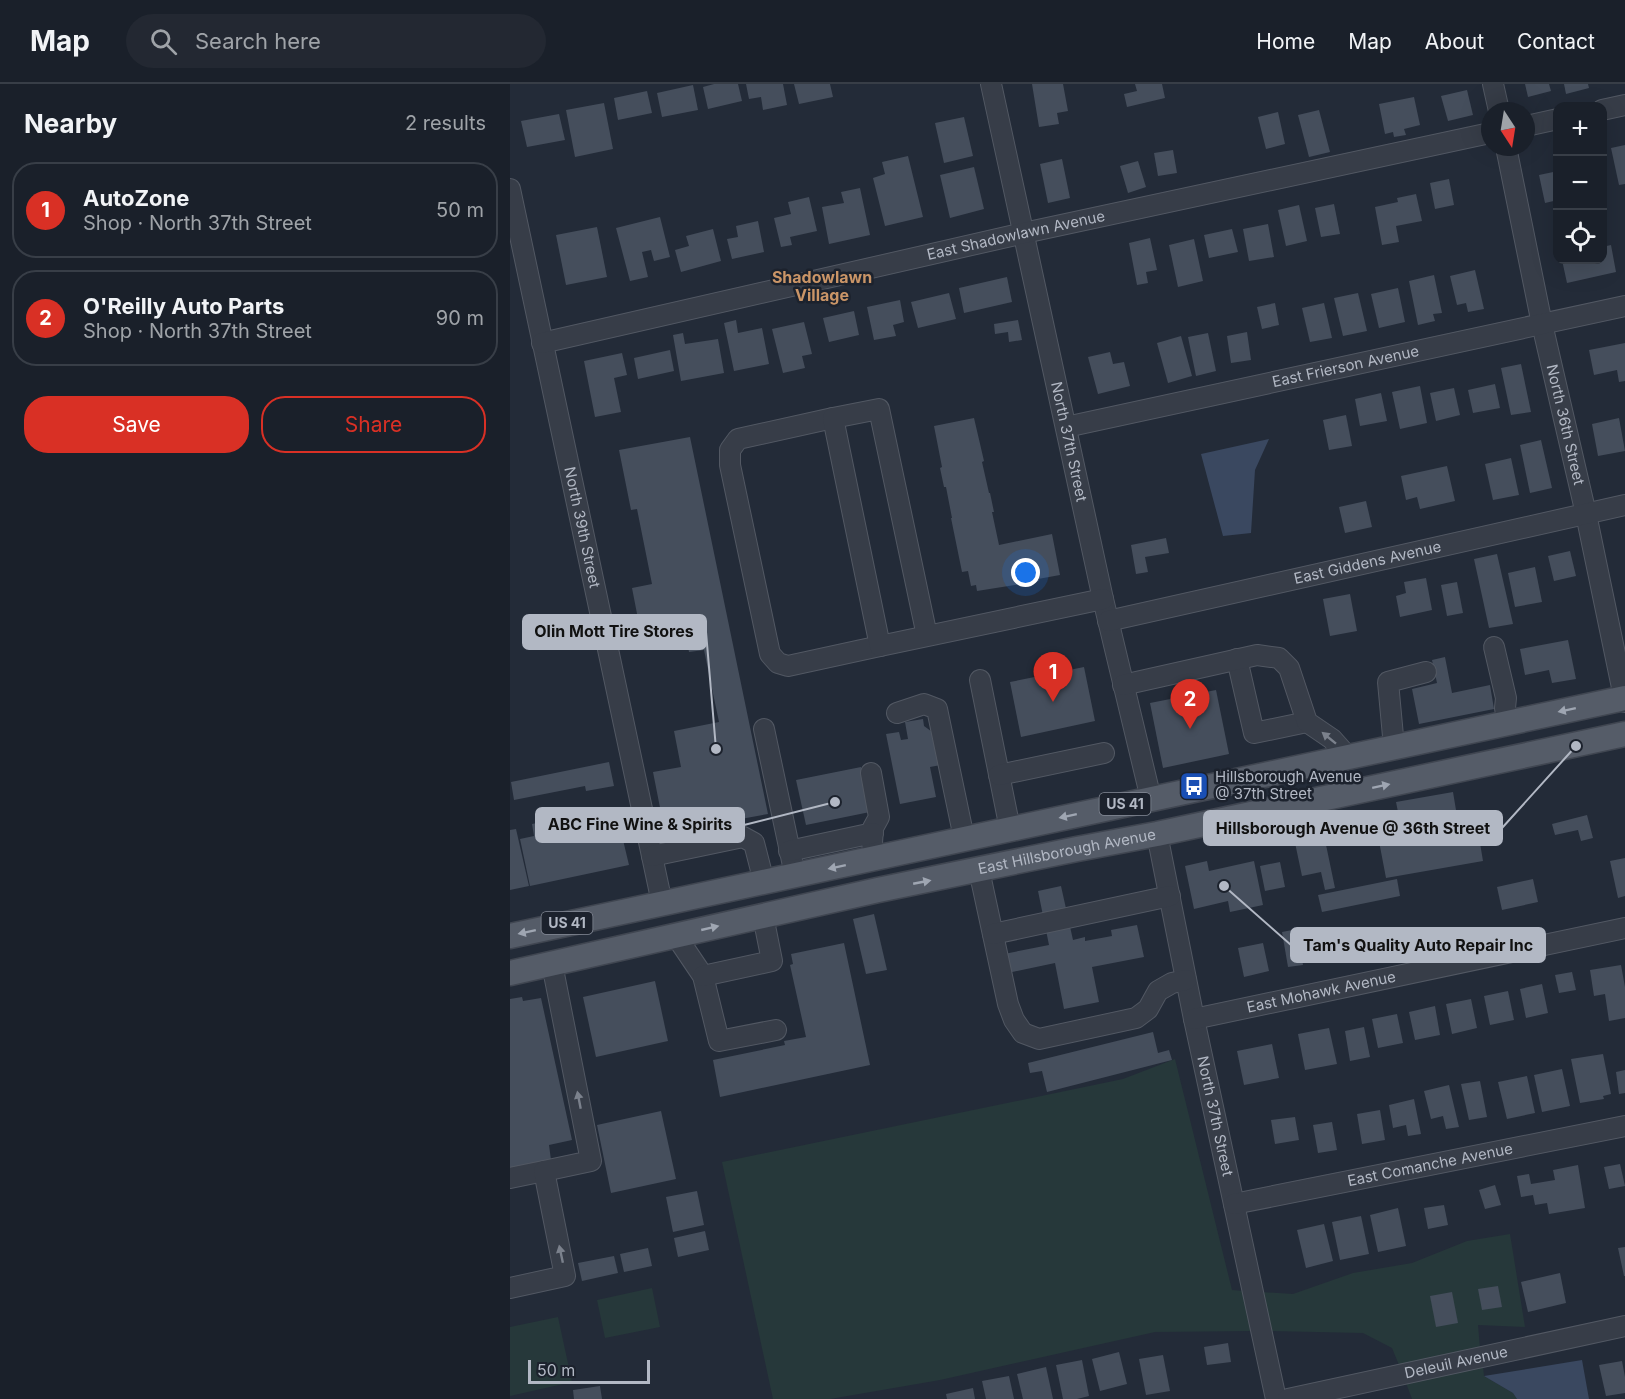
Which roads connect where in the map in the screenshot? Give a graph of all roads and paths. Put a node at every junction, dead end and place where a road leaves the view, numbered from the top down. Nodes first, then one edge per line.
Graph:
1 (991, 84) edge
2 (1493, 84) edge
3 (1497, 102) edge
4 (1625, 105) edge
5 (1607, 109) edge
6 (1553, 120) edge
7 (1535, 124) edge
8 (1481, 136) edge
9 (1508, 156) edge
10 (511, 196) edge
11 (1024, 233) junction
12 (1625, 306) edge
13 (1542, 324) junction
14 (542, 343) junction
15 (833, 418) junction
16 (1066, 427) junction
17 (1625, 506) edge
18 (1586, 514) junction
19 (1103, 599) junction
20 (1108, 621) junction
21 (1618, 635) edge
22 (927, 636) junction
23 (880, 646) junction
24 (1494, 647) dead end
25 (1237, 659) junction
26 (1426, 672) dead end
27 (980, 680) dead end
28 (1123, 685) junction
29 (1625, 699) edge
30 (897, 713) dead end
31 (1307, 722) junction
32 (1508, 723) junction
33 (764, 729) dead end
34 (1625, 734) edge
35 (1394, 747) junction
36 (1104, 753) dead end
37 (1348, 757) junction
38 (871, 773) dead end
39 (999, 775) junction
40 (1223, 783) junction
41 (1151, 799) junction
42 (1010, 829) junction
43 (873, 833) junction
44 (1157, 834) junction
45 (964, 838) junction
46 (1077, 849) junction
47 (789, 851) junction
48 (652, 856) junction
49 (875, 859) junction
50 (979, 870) junction
51 (795, 876) junction
52 (765, 882) junction
53 (1170, 896) junction
54 (850, 897) junction
55 (662, 903) junction
56 (763, 916) junction
57 (1625, 928) edge
58 (993, 934) junction
59 (510, 936) edge
60 (680, 942) junction
61 (604, 952) junction
62 (552, 964) junction
63 (510, 973) edge
64 (703, 976) junction
65 (1186, 980) junction
66 (1194, 1019) junction
67 (776, 1030) dead end
68 (1625, 1126) edge
69 (544, 1171) junction
70 (510, 1178) edge
71 (1234, 1204) junction
72 (510, 1288) edge
73 (1625, 1326) edge
74 (1276, 1399) edge
75 (1288, 1399) edge

1 - 11 street, North 37th Street
2 - 3 street
4 - 5 street
6 - 7 street
8 - 11 street, East Shadowlawn Avenue
9 - 13 street, North 36th Street
10 - 14 street, North 39th Street
11 - 14 street, East Shadowlawn Avenue
11 - 16 street, North 37th Street
12 - 13 street, East Frierson Avenue
13 - 16 street, East Frierson Avenue
13 - 18 street, North 36th Street
14 - 48 street, North 39th Street
15 - 22 street
15 - 23 street
15 - 23 street
16 - 19 street, North 37th Street
17 - 18 street, East Giddens Avenue
18 - 20 street, East Giddens Avenue
18 - 21 street, North 36th Street
19 - 20 street, North 37th Street
19 - 22 street
20 - 28 street, North 37th Street
21 - 29 street, North 36th Street
22 - 23 street
24 - 32 street
25 - 28 street
25 - 31 street
25 - 31 street
26 - 35 street
27 - 39 street
28 - 41 street, North 37th Street
29 -> 32 main road, US 41
30 - 45 street
37 -> 31 street
32 - 35 main road, US 41
33 - 47 street
44 -> 34 main road, East Hillsborough Avenue / US 41
35 - 37 main road, US 41
36 - 39 street
37 - 40 main road, US 41
38 - 43 street
39 - 42 street
40 - 41 main road, US 41
40 - 44 main road
41 -> 42 main road, US 41
41 - 46 main road
42 - 45 main road, US 41
43 - 47 street
43 - 49 street
44 - 46 main road, East Hillsborough Avenue / US 41
44 - 53 street, North 37th Street
45 - 49 main road, US 41
46 - 50 main road, East Hillsborough Avenue / US 41
47 - 51 street
48 - 52 street
48 - 55 street, North 39th Street
49 -> 51 main road, US 41
49 - 54 main road
54 -> 50 main road, East Hillsborough Avenue / US 41
50 - 58 street
51 - 52 main road, US 41
52 - 55 main road, US 41
53 - 58 street
53 - 65 street, North 37th Street
54 - 56 main road, East Hillsborough Avenue / US 41
55 -> 59 main road, US 41
55 - 61 main road
60 -> 56 main road, East Hillsborough Avenue / US 41
56 - 64 street
57 - 66 street, East Mohawk Avenue
58 - 65 street
60 - 61 main road, East Hillsborough Avenue / US 41
60 - 64 street
61 - 62 main road, East Hillsborough Avenue / US 41
62 - 63 main road, East Hillsborough Avenue / US 41
69 -> 62 street
64 - 67 street
65 - 66 street, North 37th Street
66 - 71 street, North 37th Street
68 - 71 street, East Comanche Avenue
69 - 70 street
72 -> 69 street
71 - 74 street, North 37th Street
73 - 75 street, Deleuil Avenue

